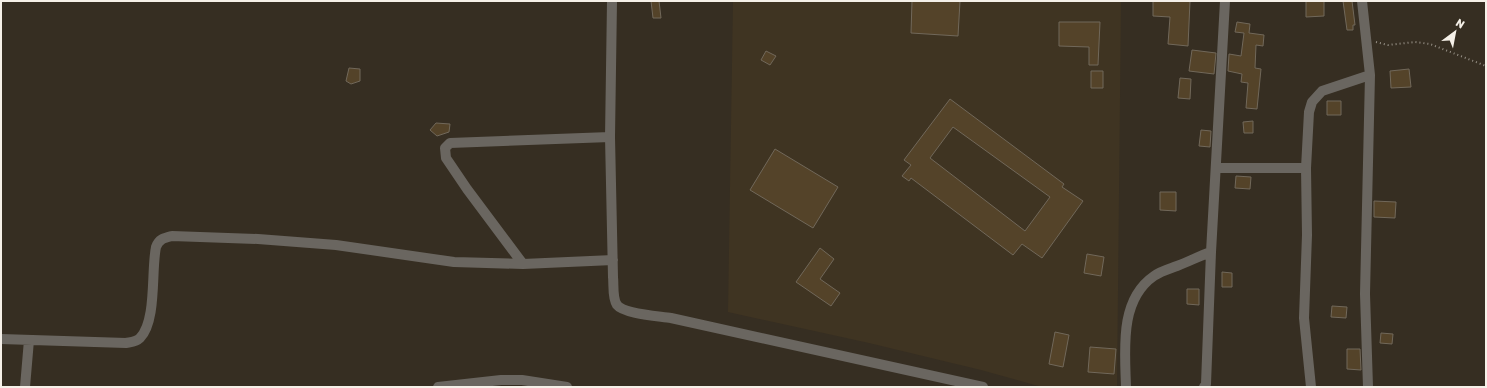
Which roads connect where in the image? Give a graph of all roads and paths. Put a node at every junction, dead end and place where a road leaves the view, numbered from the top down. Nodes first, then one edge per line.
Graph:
1 (612, 1) edge
2 (1225, 1) edge
3 (1362, 1) edge
4 (1366, 39) junction
5 (1486, 66) edge
6 (1370, 75) junction
7 (610, 136) junction
8 (1216, 168) junction
9 (1306, 168) junction
10 (1211, 252) junction
11 (612, 260) junction
12 (524, 264) junction
13 (1, 339) edge
14 (29, 340) junction
15 (958, 384) edge
16 (25, 387) edge
17 (438, 387) edge
18 (567, 387) edge
19 (984, 387) edge
20 (1126, 387) edge
21 (1204, 387) edge
22 (1311, 387) edge
23 (1368, 387) edge

1 - 7 street
2 - 8 street
3 - 4 street
4 - 5 path
4 - 6 street
6 - 9 street
6 - 23 street
7 - 11 street
7 - 12 street
8 - 9 street
8 - 10 street
9 - 22 street
10 - 20 street
10 - 21 street
11 - 12 street
11 - 15 street
12 - 14 street
13 - 14 street
14 - 16 street
15 - 19 street
17 - 18 street

